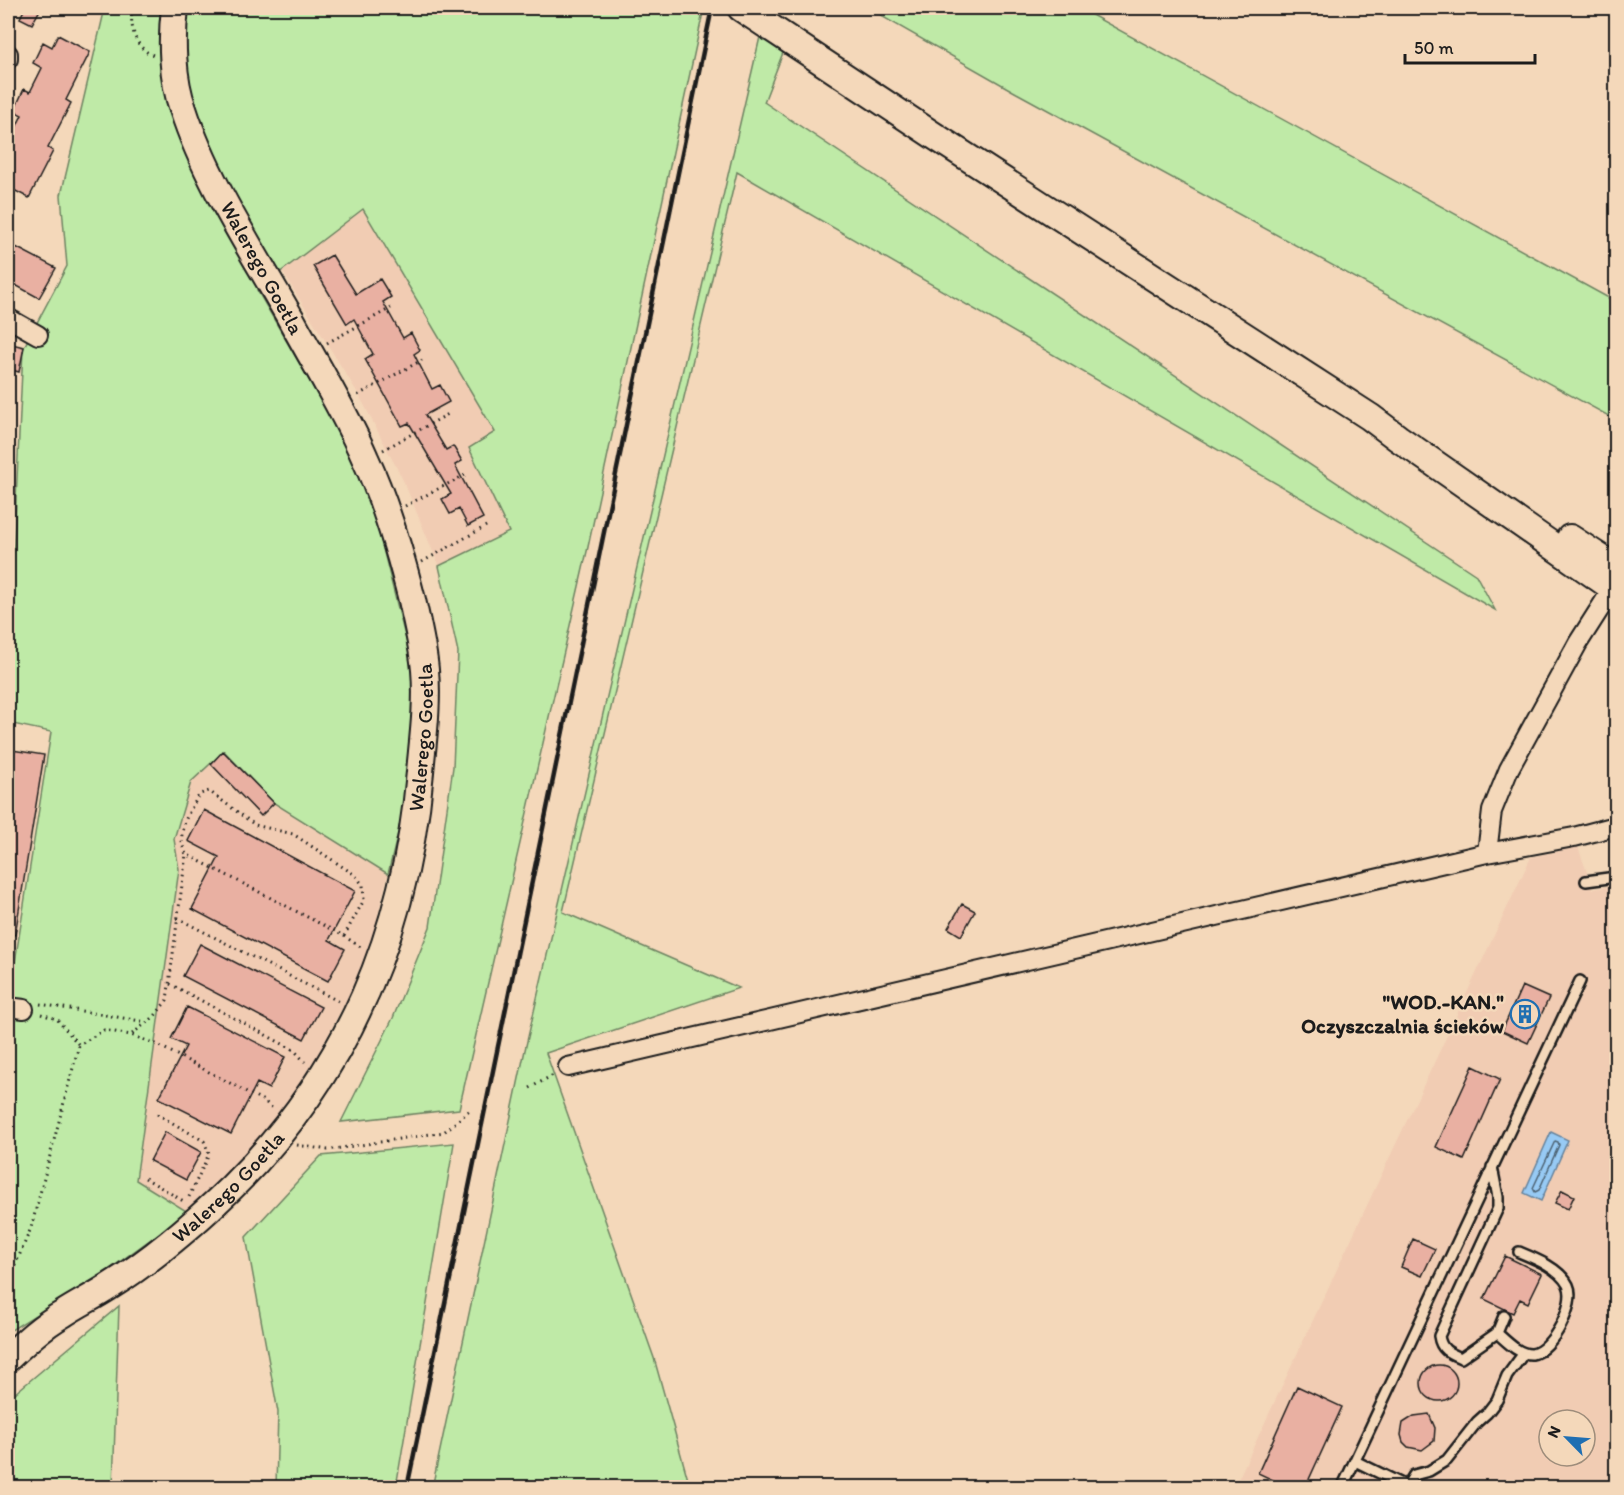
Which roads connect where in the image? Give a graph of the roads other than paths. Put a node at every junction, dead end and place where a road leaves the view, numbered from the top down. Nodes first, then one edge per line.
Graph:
1 (175, 8) edge
2 (741, 8) edge
3 (8, 54) edge
4 (8, 59) edge
5 (8, 318) edge
6 (38, 335) dead end
7 (1616, 582) edge
8 (1617, 826) edge
9 (1487, 852) junction
10 (1617, 878) edge
11 (1586, 881) dead end
12 (1580, 981) dead end
13 (568, 1067) road end
14 (1492, 1167) junction
15 (1519, 1252) dead end
16 (1504, 1316) dead end
17 (1497, 1333) junction
18 (1524, 1353) junction
19 (8, 1358) edge
20 (1355, 1461) junction
21 (1406, 1487) edge
22 (1342, 1488) edge

1 - 19 street, Walerego Goetla
2 - 7 street
3 - 4 street
5 - 6 street
7 - 9 street
8 - 9 street
9 - 13 street
10 - 11 lane
12 - 14 lane
14 - 17 lane
14 - 20 lane
15 - 18 lane
16 - 17 lane
17 - 18 lane
18 - 21 lane
20 - 21 lane
20 - 22 lane

